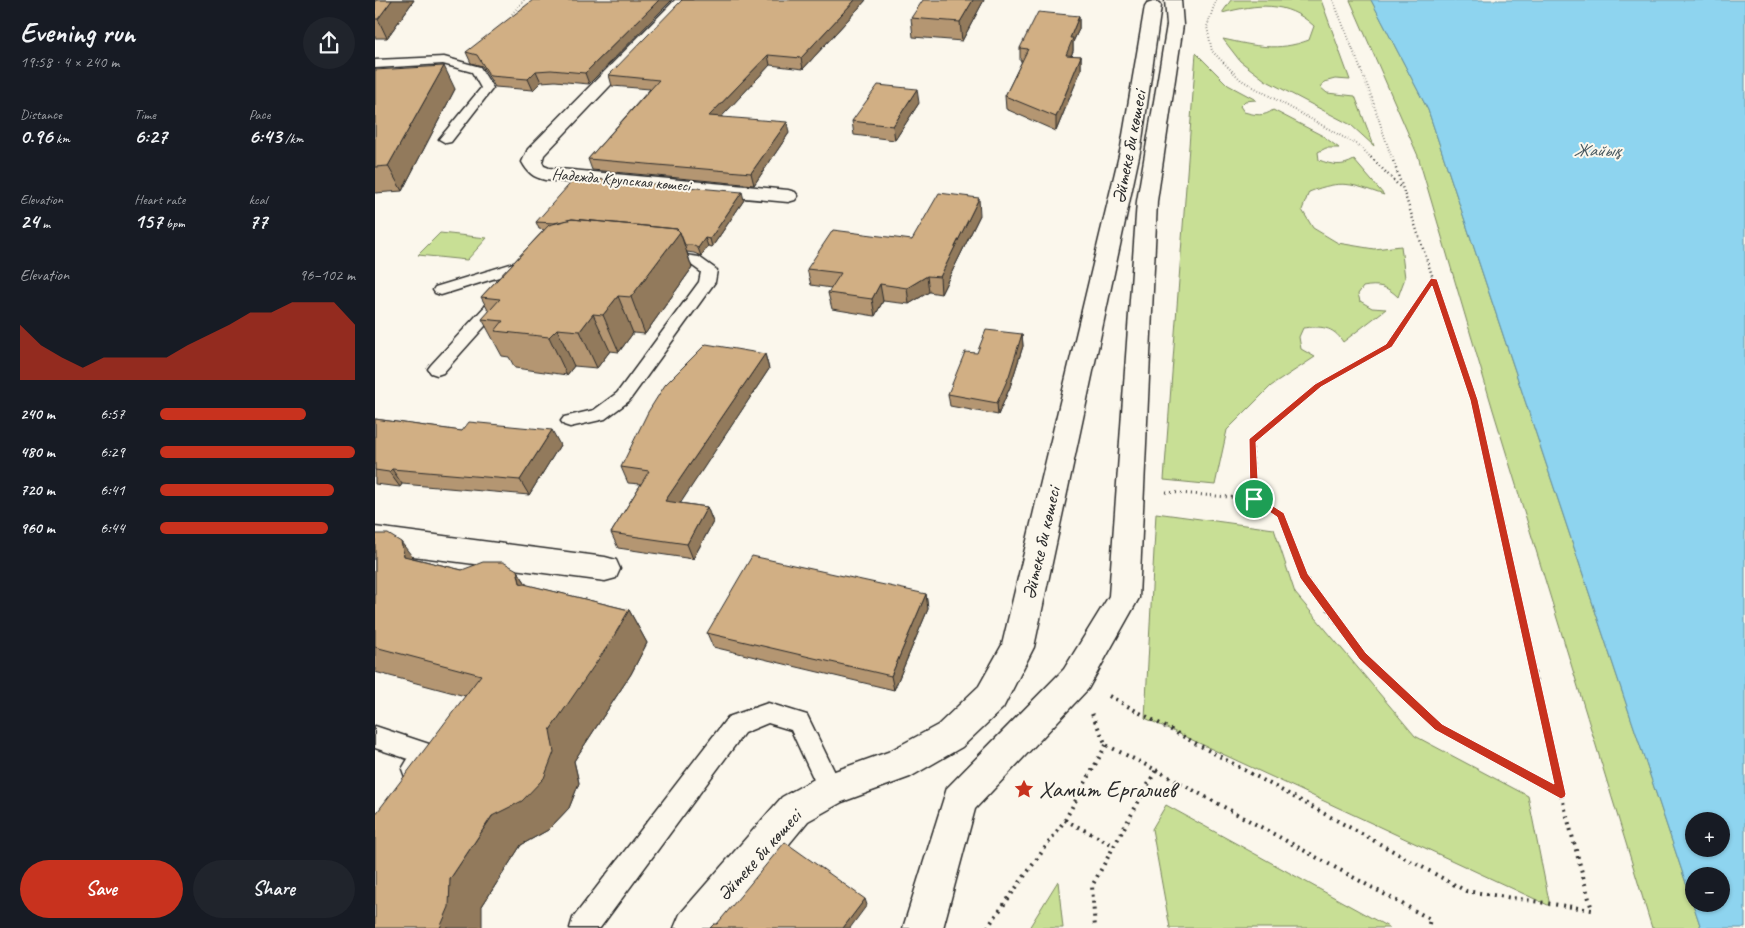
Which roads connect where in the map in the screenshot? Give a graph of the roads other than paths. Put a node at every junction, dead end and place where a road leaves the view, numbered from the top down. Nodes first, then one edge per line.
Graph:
1 (684, 0) edge
2 (1163, 3) edge
3 (375, 64) edge
4 (446, 140) dead end
5 (788, 196) dead end
6 (645, 255) edge
7 (441, 290) dead end
8 (437, 369) dead end
9 (570, 421) dead end
10 (375, 539) edge
11 (605, 569) dead end
12 (375, 737) edge
13 (398, 789) edge
14 (831, 789) junction
15 (583, 928) edge
16 (694, 928) edge
17 (923, 928) edge

1 - 5 street, Надежда Крупская көшесі
2 - 14 street, Әйтеке би көшесі
2 - 17 street
3 - 4 lane
6 - 9 lane
7 - 8 lane
10 - 11 street
12 - 13 lane
14 - 15 lane
14 - 16 street, Әйтеке би көшесі

